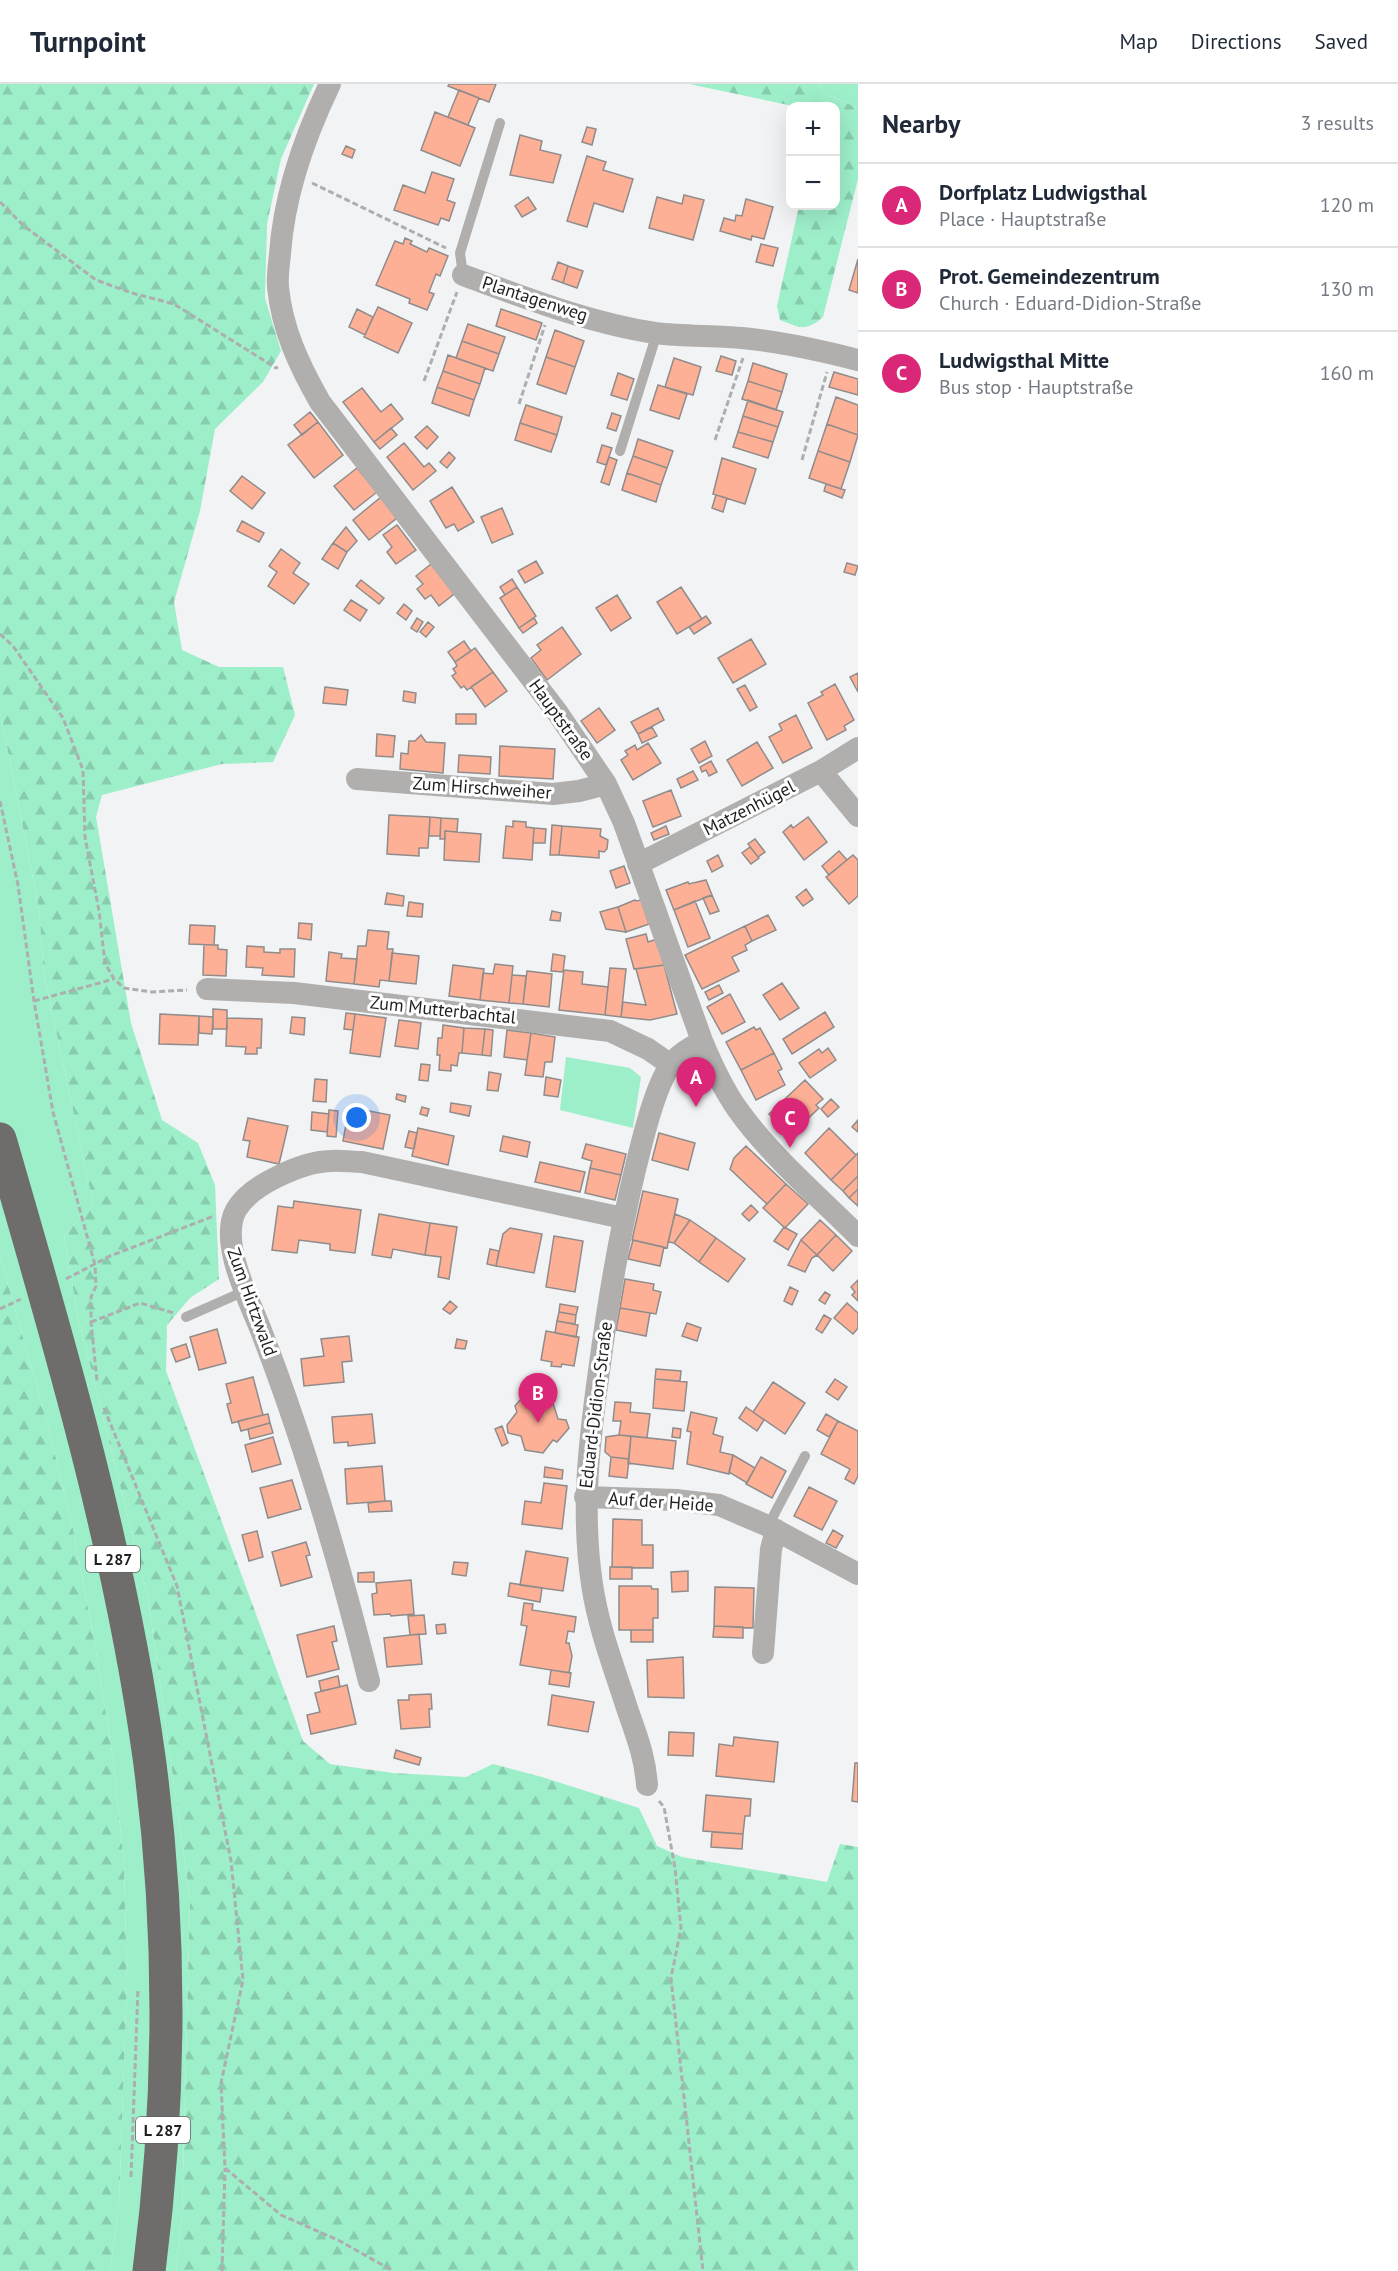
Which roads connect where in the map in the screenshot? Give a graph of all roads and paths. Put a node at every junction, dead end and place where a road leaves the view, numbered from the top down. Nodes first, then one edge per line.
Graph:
1 (330, 84) edge
2 (500, 123) dead end
3 (311, 183) dead end
4 (0, 202) edge
5 (461, 265) junction
6 (551, 307) junction
7 (657, 333) junction
8 (750, 339) junction
9 (832, 354) junction
10 (297, 359) junction
11 (858, 360) edge
12 (424, 381) dead end
13 (519, 404) dead end
14 (715, 440) dead end
15 (620, 451) dead end
16 (802, 460) dead end
17 (0, 634) edge
18 (858, 748) edge
19 (821, 771) junction
20 (357, 779) dead end
21 (606, 784) junction
22 (0, 801) edge
23 (858, 816) edge
24 (638, 864) junction
25 (114, 979) junction
26 (207, 989) joint
27 (34, 1001) junction
28 (702, 1041) junction
29 (670, 1065) junction
30 (0, 1139) edge
31 (236, 1210) junction
32 (623, 1218) junction
33 (858, 1236) edge
34 (95, 1265) junction
35 (87, 1270) dead end
36 (245, 1291) junction
37 (22, 1294) dead end
38 (26, 1306) dead end
39 (186, 1317) joint
40 (91, 1322) junction
41 (97, 1382) dead end
42 (103, 1405) dead end
43 (805, 1456) dead end
44 (585, 1497) junction
45 (772, 1528) junction
46 (858, 1574) edge
47 (763, 1653) dead end
48 (369, 1681) dead end
49 (647, 1785) joint
50 (138, 1983) dead end
51 (225, 2168) junction
52 (131, 2183) dead end
53 (149, 2271) edge
54 (222, 2271) edge
55 (393, 2271) edge
56 (703, 2271) edge

1 - 10 street, Hauptstraße
2 - 5 lane
3 - 5 path
4 - 10 path
5 - 6 street, Plantagenweg
5 - 12 path
6 - 7 street, Plantagenweg
6 - 13 path
7 - 8 street, Plantagenweg
7 - 15 lane
8 - 9 street, Plantagenweg
8 - 14 path
9 - 11 street, Plantagenweg
9 - 16 path
10 - 21 street, Hauptstraße
17 - 25 path
18 - 19 street, Matzenhügel
19 - 23 street
19 - 24 street, Matzenhügel
20 - 21 street, Zum Hirschweiher
21 - 24 street, Hauptstraße
22 - 27 path
24 - 28 street, Hauptstraße
25 - 26 path
25 - 27 path
26 - 29 street, Zum Mutterbachtal
27 - 34 path
28 - 29 street, Eduard-Didion-Straße
28 - 33 street, Hauptstraße
29 - 32 street, Eduard-Didion-Straße
30 - 53 highway, L 287
31 - 32 street
31 - 34 path
31 - 36 street, Zum Hirtzwald
32 - 44 street, Eduard-Didion-Straße
34 - 35 path
34 - 40 path
36 - 39 lane
36 - 48 street, Zum Hirtzwald
37 - 38 path
39 - 40 path
40 - 41 path
42 - 51 path
43 - 45 lane
44 - 45 street, Auf der Heide
44 - 49 street, Eduard-Didion-Straße
45 - 46 street, Auf der Heide
45 - 47 street
49 - 56 path
50 - 52 path
51 - 54 path
51 - 55 path

